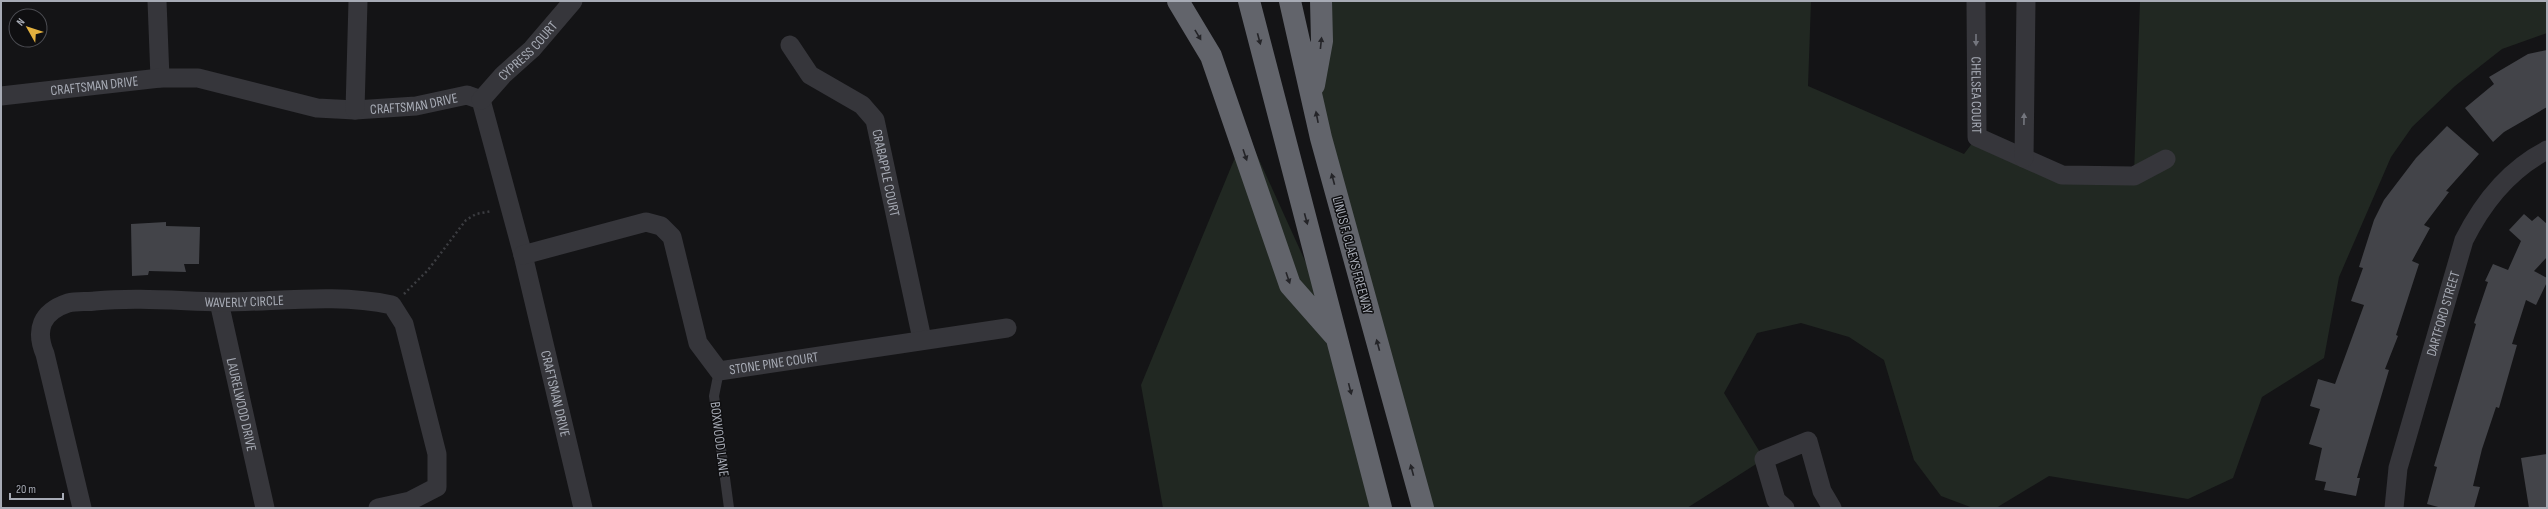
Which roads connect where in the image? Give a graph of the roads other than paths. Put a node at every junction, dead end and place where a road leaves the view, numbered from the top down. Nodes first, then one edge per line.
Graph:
1 (157, 1) edge
2 (358, 1) edge
3 (573, 1) edge
4 (1178, 1) edge
5 (1249, 1) edge
6 (1290, 1) edge
7 (1321, 1) edge
8 (1976, 1) edge
9 (2026, 1) edge
10 (790, 45) dead end
11 (160, 78) junction
12 (1, 96) edge
13 (1313, 96) junction
14 (481, 100) junction
15 (355, 110) junction
16 (2547, 150) edge
17 (2024, 158) junction
18 (2166, 159) dead end
19 (523, 255) junction
20 (219, 302) junction
21 (1007, 328) dead end
22 (1337, 338) junction
23 (922, 339) junction
24 (719, 371) junction
25 (82, 508) edge
26 (265, 508) edge
27 (378, 508) edge
28 (583, 508) edge
29 (729, 508) edge
30 (1381, 508) edge
31 (1423, 508) edge
32 (1785, 508) edge
33 (1832, 508) edge
34 (2394, 508) edge

1 - 11 street
2 - 15 street
3 - 14 street, CYPRESS COURT
4 -> 22 highway
5 -> 22 highway
6 - 13 highway, LINUS F. CLAEYS FREEWAY
13 -> 7 highway
8 -> 17 street, CHELSEA COURT
17 -> 9 street
10 - 23 street, CRABAPPLE COURT
11 - 12 street, CRAFTSMAN DRIVE
11 - 15 street, CRAFTSMAN DRIVE
31 -> 13 highway, LINUS F. CLAEYS FREEWAY
14 - 15 street, CRAFTSMAN DRIVE
14 - 19 street, CRAFTSMAN DRIVE
16 - 34 street, DARTFORD STREET
17 - 18 street, CHELSEA COURT
19 - 24 street, STONE PINE COURT
19 - 28 street, CRAFTSMAN DRIVE
20 - 25 street, WAVERLY CIRCLE
20 - 26 street, LAURELWOOD DRIVE
20 - 27 street, WAVERLY CIRCLE
21 - 23 street, STONE PINE COURT
22 -> 30 highway
23 - 24 street, STONE PINE COURT
24 - 29 lane, BOXWOOD LANE
32 - 33 street

